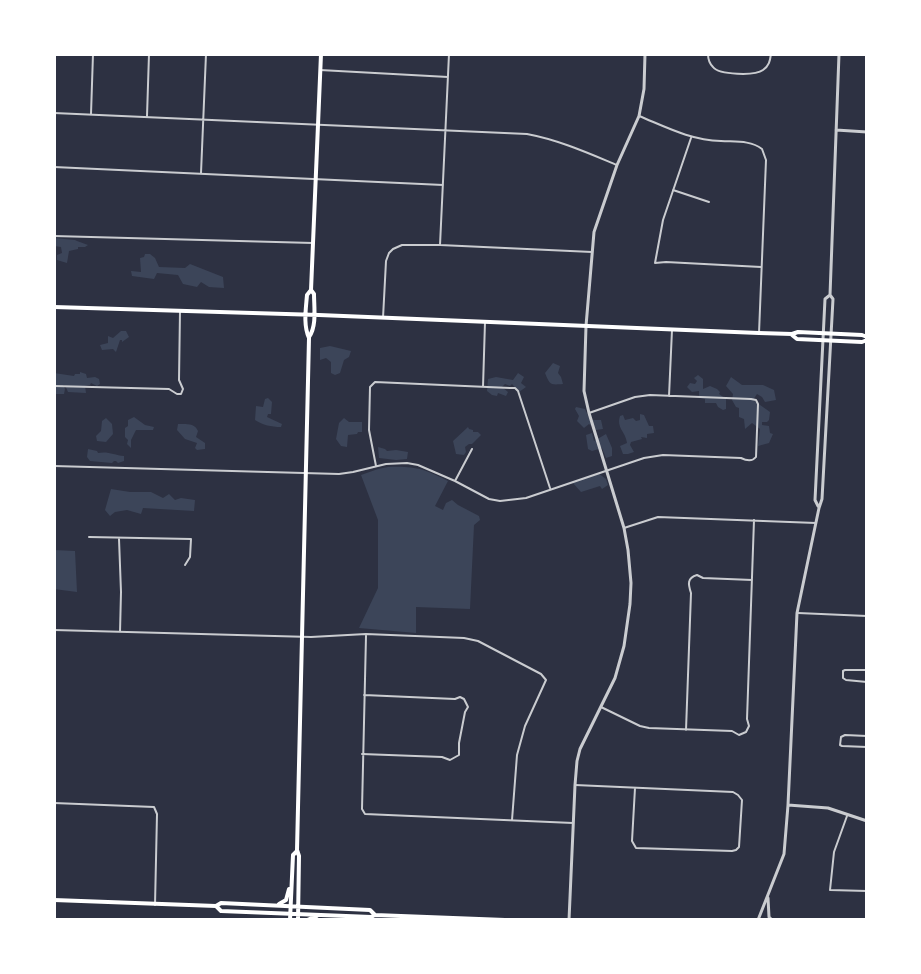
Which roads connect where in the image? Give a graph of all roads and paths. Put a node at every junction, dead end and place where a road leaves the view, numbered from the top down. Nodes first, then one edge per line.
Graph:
1 (93, 54) edge
2 (149, 54) edge
3 (206, 54) edge
4 (321, 54) edge
5 (449, 54) edge
6 (645, 54) edge
7 (708, 54) edge
8 (771, 54) edge
9 (839, 54) edge
10 (320, 70) junction
11 (448, 77) junction
12 (54, 113) edge
13 (91, 114) junction
14 (147, 116) junction
15 (639, 116) junction
16 (203, 119) junction
17 (318, 124) junction
18 (836, 130) junction
19 (446, 131) junction
20 (867, 132) edge
21 (691, 138) junction
22 (617, 165) junction
23 (54, 167) edge
24 (201, 173) junction
25 (316, 178) junction
26 (443, 185) junction
27 (673, 190) junction
28 (708, 202) dead end
29 (54, 236) edge
30 (313, 243) junction
31 (440, 245) junction
32 (592, 252) junction
33 (761, 267) junction
34 (311, 290) junction
35 (830, 295) junction
36 (54, 307) edge
37 (180, 310) junction
38 (306, 315) junction
39 (314, 315) junction
40 (383, 318) junction
41 (485, 322) junction
42 (586, 326) junction
43 (672, 330) junction
44 (759, 333) junction
45 (824, 333) junction
46 (832, 333) junction
47 (792, 334) junction
48 (309, 338) junction
49 (867, 339) edge
50 (823, 340) junction
51 (831, 341) junction
52 (54, 386) edge
53 (483, 387) junction
54 (669, 396) junction
55 (589, 413) junction
56 (472, 449) dead end
57 (54, 466) edge
58 (376, 466) junction
59 (607, 470) junction
60 (306, 474) junction
61 (455, 481) junction
62 (550, 489) junction
63 (819, 508) junction
64 (754, 520) junction
65 (816, 523) junction
66 (624, 528) junction
67 (88, 537) dead end
68 (119, 538) junction
69 (185, 565) dead end
70 (752, 579) junction
71 (797, 613) junction
72 (867, 616) edge
73 (54, 630) edge
74 (120, 632) junction
75 (366, 634) junction
76 (302, 636) junction
77 (867, 670) edge
78 (867, 682) edge
79 (364, 695) junction
80 (601, 707) junction
81 (686, 730) junction
82 (867, 736) edge
83 (867, 747) edge
84 (362, 753) junction
85 (574, 785) junction
86 (635, 788) junction
87 (54, 803) edge
88 (788, 806) junction
89 (848, 814) junction
90 (512, 820) junction
91 (867, 821) edge
92 (573, 823) junction
93 (297, 851) junction
94 (292, 868) junction
95 (867, 891) edge
96 (768, 896) junction
97 (54, 900) edge
98 (155, 904) junction
99 (275, 905) junction
100 (216, 906) junction
101 (290, 906) junction
102 (298, 906) junction
103 (290, 914) junction
104 (298, 914) junction
105 (321, 915) junction
106 (375, 915) junction
107 (439, 919) edge
108 (290, 920) edge
109 (298, 920) edge
110 (307, 920) edge
111 (505, 920) edge
112 (568, 920) edge
113 (758, 920) edge
114 (772, 920) edge

1 - 13 street
2 - 14 street
3 - 16 street
4 - 10 main road
5 - 11 street
6 - 15 street
7 - 8 street
9 - 18 street
10 - 11 street
10 - 17 main road
11 - 19 street
12 - 13 street
13 - 14 street
14 - 16 street
15 - 21 street
15 - 22 street
16 - 17 street
16 - 24 street
17 - 19 street
17 - 25 main road
18 - 20 street
18 - 35 street
19 - 22 street
19 - 26 street
21 - 27 street
21 - 33 street
22 - 32 street
23 - 24 street
24 - 25 street
25 - 26 street
25 - 30 main road
26 - 31 street
27 - 28 street
27 - 33 street
29 - 30 street
30 - 34 main road
31 - 32 street
31 - 40 street
32 - 42 street
33 - 44 street
34 - 38 main road
34 - 39 main road
35 - 45 street
35 - 46 street
36 - 37 main road
37 - 38 main road
37 - 52 street
38 - 39 main road
38 - 48 main road
39 - 40 main road
39 - 48 main road
40 - 41 main road
41 - 42 main road
41 - 53 street
42 - 43 main road
42 - 55 street
43 - 44 main road
43 - 54 street
44 - 47 main road
45 - 46 main road
45 - 47 main road
45 - 50 street
46 - 49 main road
46 - 51 street
47 - 50 main road
48 - 60 main road
49 - 51 main road
50 - 51 main road
50 - 63 street
51 - 63 street
53 - 58 street
53 - 62 street
54 - 55 street
54 - 59 street
55 - 59 street
56 - 61 street
57 - 60 street
58 - 60 street
58 - 61 street
59 - 62 street
59 - 66 street
60 - 76 main road
61 - 62 street
63 - 65 street
64 - 65 street
64 - 66 street
64 - 70 street
65 - 71 street
66 - 80 street
67 - 68 street
68 - 69 street
68 - 74 street
70 - 81 street
70 - 81 street
71 - 72 street
71 - 88 street
73 - 74 street
74 - 76 street
75 - 76 street
75 - 79 street
75 - 90 street
76 - 93 main road
77 - 78 street
79 - 84 street
79 - 84 street
80 - 81 street
80 - 85 street
82 - 83 street
84 - 90 street
85 - 86 street
85 - 92 street
86 - 86 street
87 - 98 street
88 - 89 street
88 - 96 street
89 - 91 street
89 - 95 street
90 - 92 street
92 - 112 street
93 - 94 main road
93 - 102 main road
94 - 99 main road
94 - 101 main road
96 - 113 street
96 - 114 street
97 - 98 main road
98 - 100 main road
99 - 100 main road
99 - 101 main road
100 - 103 main road
101 - 102 main road
101 - 103 main road
102 - 104 main road
102 - 106 main road
103 - 104 main road
103 - 108 main road
104 - 105 main road
104 - 109 main road
105 - 106 main road
105 - 110 main road
106 - 107 main road
107 - 111 main road

